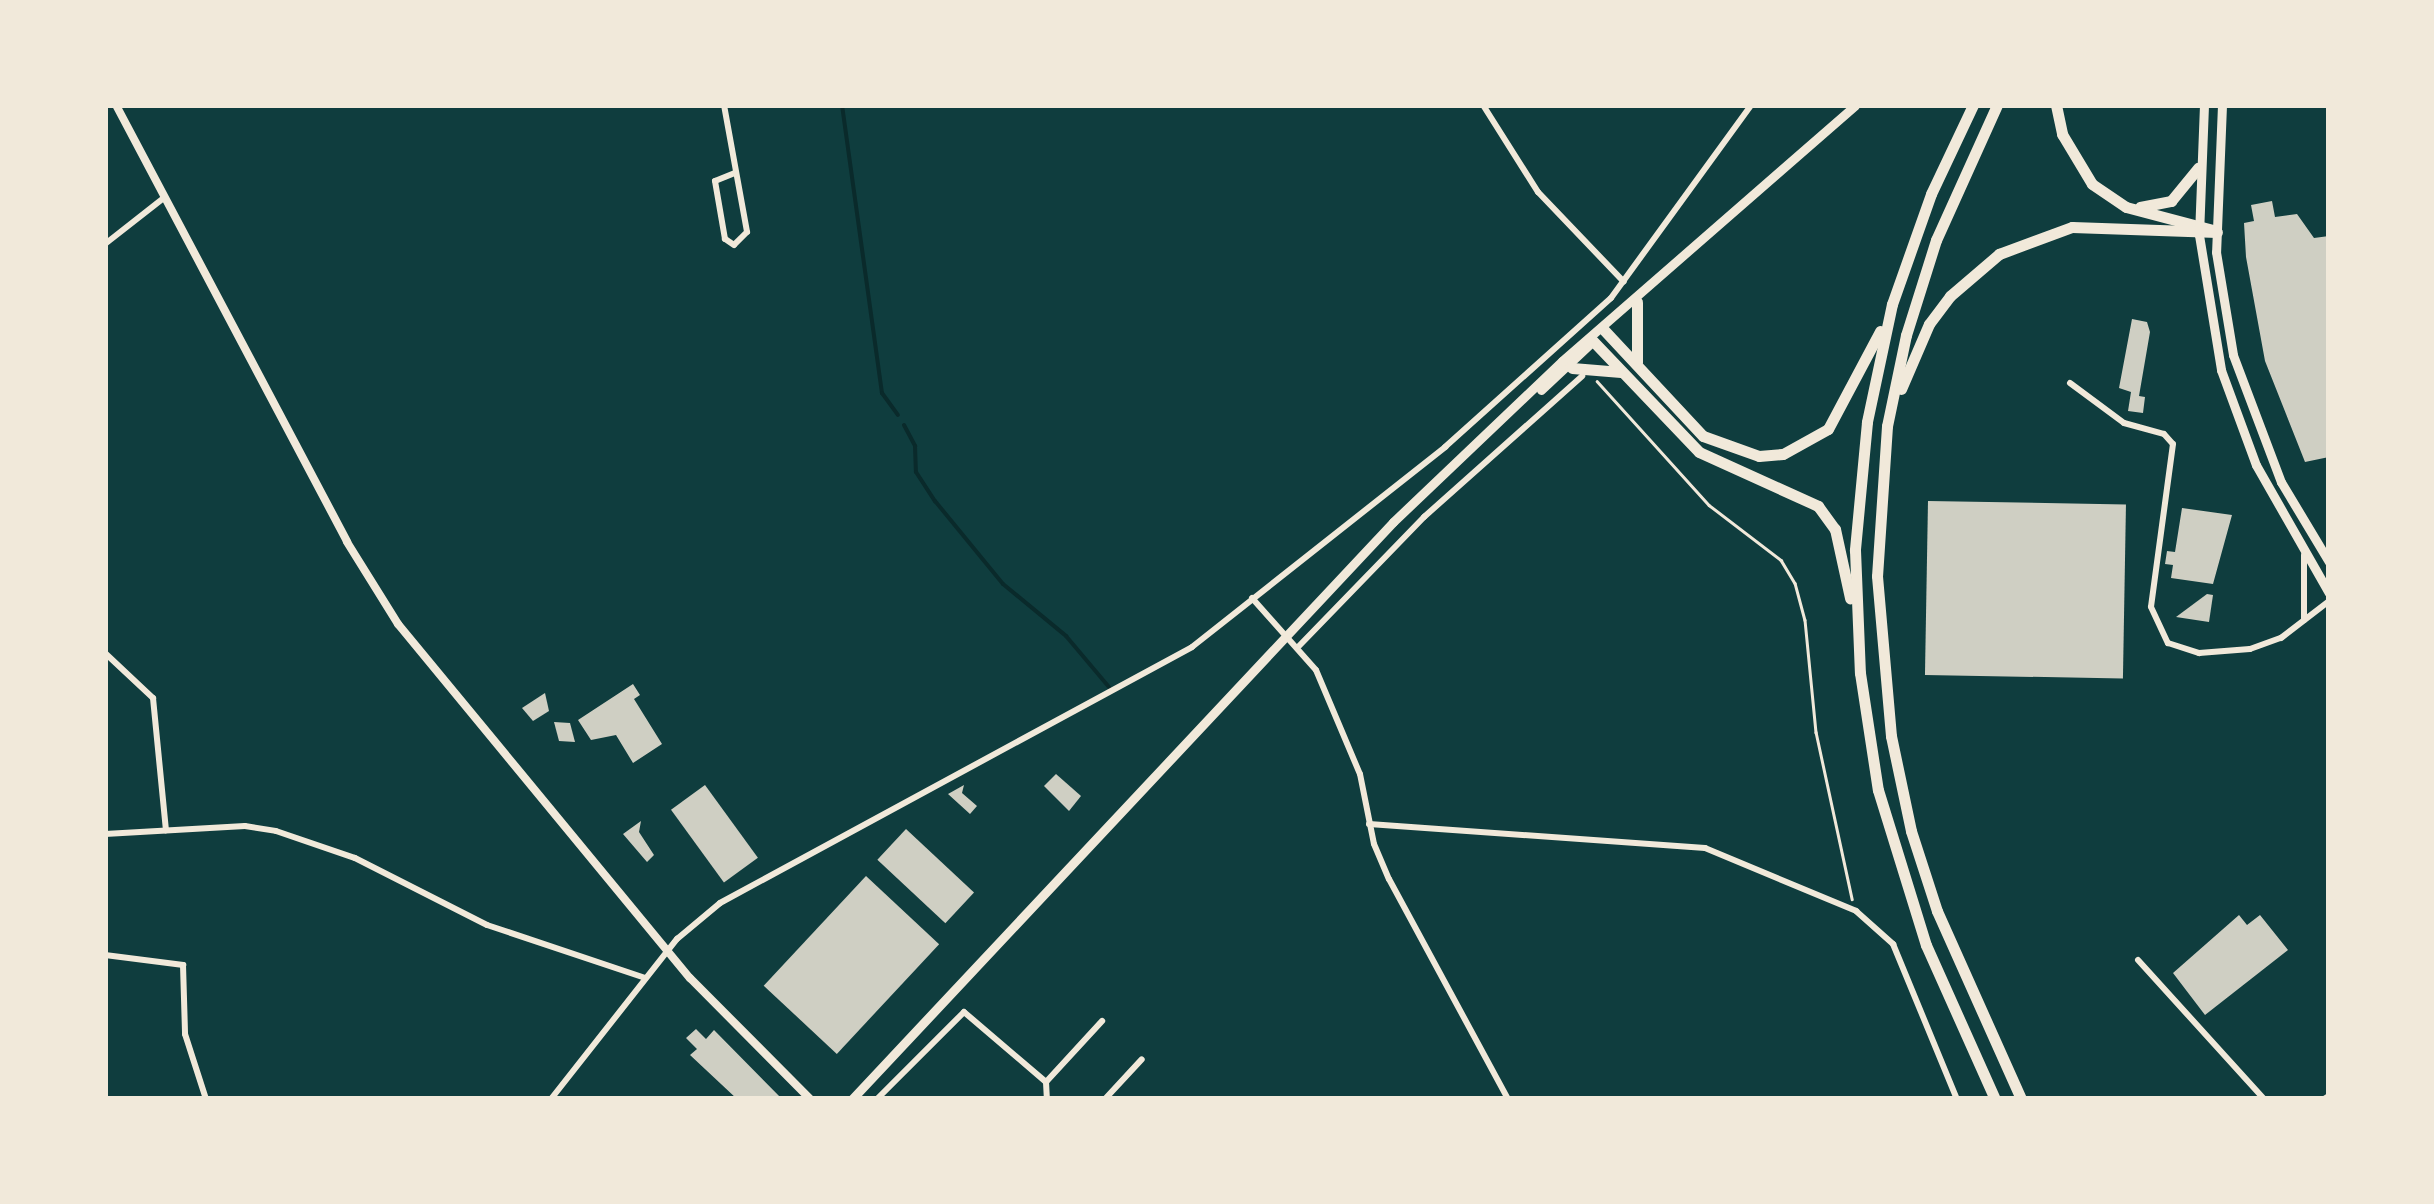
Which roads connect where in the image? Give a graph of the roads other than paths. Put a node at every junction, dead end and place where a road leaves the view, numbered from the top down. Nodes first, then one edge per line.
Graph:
1 (116, 105) edge
2 (724, 105) edge
3 (1483, 105) edge
4 (1751, 105) edge
5 (1855, 105) edge
6 (1974, 105) edge
7 (1997, 105) edge
8 (2056, 105) edge
9 (2204, 105) edge
10 (2222, 105) edge
11 (2198, 168) junction
12 (736, 174) junction
13 (165, 197) junction
14 (2126, 207) junction
15 (2198, 230) junction
16 (2217, 232) junction
17 (105, 244) edge
18 (1624, 282) junction
19 (1637, 302) junction
20 (1892, 304) junction
21 (1604, 330) junction
22 (1592, 340) junction
23 (1638, 366) junction
24 (1577, 372) junction
25 (1621, 372) junction
26 (2070, 384) dead end
27 (1523, 403) junction
28 (1887, 426) junction
29 (2325, 552) edge
30 (2304, 555) junction
31 (2329, 562) edge
32 (2329, 593) edge
33 (1252, 598) junction
34 (2329, 601) edge
35 (2304, 621) junction
36 (1286, 633) junction
37 (1857, 638) junction
38 (1299, 646) junction
39 (105, 653) edge
40 (1369, 824) junction
41 (166, 830) junction
42 (105, 834) edge
43 (667, 952) junction
44 (105, 956) edge
45 (2138, 960) dead end
46 (646, 978) junction
47 (1102, 1021) dead end
48 (1142, 1059) dead end
49 (1046, 1082) junction
50 (206, 1099) edge
51 (552, 1099) edge
52 (810, 1099) edge
53 (852, 1099) edge
54 (877, 1099) edge
55 (1047, 1099) edge
56 (1105, 1099) edge
57 (1508, 1099) edge
58 (1957, 1099) edge
59 (1995, 1099) edge
60 (2021, 1099) edge
61 (2264, 1099) edge

1 - 13 street
2 - 12 street
3 - 18 street
4 - 18 street
5 - 19 main road
6 - 20 highway
7 - 28 highway
8 - 14 highway
9 - 11 main road
10 - 16 main road
11 - 14 highway
11 - 15 main road
12 - 12 street
13 - 17 street
13 - 43 street
14 - 15 highway
15 - 16 highway
15 - 28 highway
15 - 30 main road
16 - 29 main road
18 - 33 street
19 - 21 main road
19 - 23 highway
20 - 23 highway
20 - 37 highway
21 - 22 main road
21 - 23 highway
22 - 24 main road
22 - 25 highway
22 - 27 main road
24 - 25 highway
24 - 27 main road
24 - 38 street
25 - 37 highway
26 - 35 street
27 - 36 main road
28 - 60 highway
29 - 31 main road
30 - 32 main road
30 - 35 street
33 - 36 street
33 - 43 street
34 - 35 street
36 - 38 street
36 - 53 main road
37 - 59 highway
38 - 40 street
39 - 41 street
40 - 57 street
40 - 58 street
41 - 42 street
41 - 46 street
43 - 46 street
43 - 52 street
44 - 50 street
45 - 61 street
46 - 51 street
47 - 49 street
48 - 56 street
49 - 54 street
49 - 55 street

